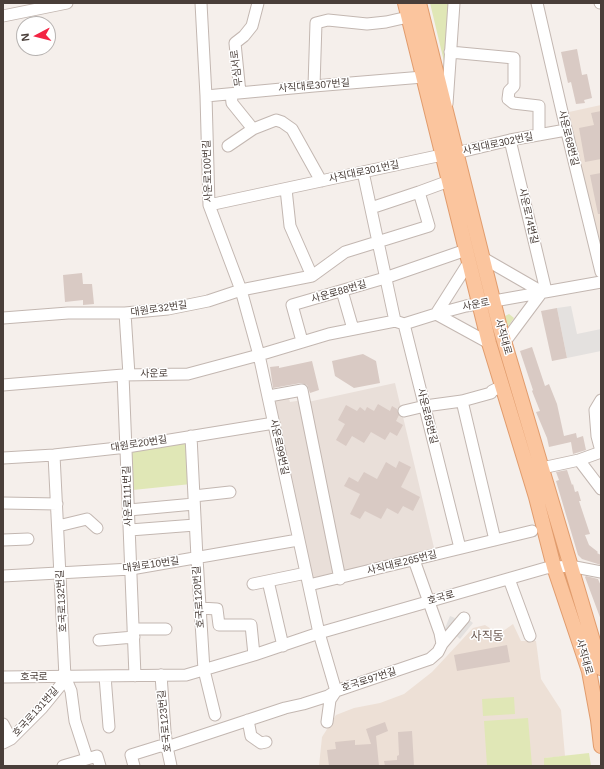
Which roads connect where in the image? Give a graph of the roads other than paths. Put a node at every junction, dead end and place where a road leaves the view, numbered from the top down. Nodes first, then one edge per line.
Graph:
1 (67, 3) edge
2 (201, 3) edge
3 (258, 3) edge
4 (404, 3) edge
5 (418, 3) edge
6 (454, 3) edge
7 (537, 3) edge
8 (3, 16) edge
9 (408, 17) junction
10 (450, 52) junction
11 (423, 77) junction
12 (314, 86) junction
13 (236, 93) junction
14 (206, 96) junction
15 (446, 112) junction
16 (253, 129) junction
17 (566, 130) junction
18 (539, 135) junction
19 (510, 140) junction
20 (228, 146) dead end
21 (449, 154) junction
22 (363, 172) junction
23 (321, 181) junction
24 (449, 181) junction
25 (286, 189) junction
26 (419, 192) junction
27 (208, 205) junction
28 (371, 208) junction
29 (378, 243) junction
30 (468, 256) junction
31 (483, 258) junction
32 (601, 272) edge
33 (312, 276) junction
34 (385, 278) junction
35 (601, 282) edge
36 (241, 290) junction
37 (342, 291) junction
38 (544, 291) junction
39 (494, 301) junction
40 (479, 304) junction
41 (125, 313) junction
42 (436, 314) junction
43 (3, 318) edge
44 (399, 322) junction
45 (353, 329) junction
46 (302, 341) junction
47 (489, 343) junction
48 (504, 343) junction
49 (259, 355) junction
50 (126, 375) junction
51 (3, 385) edge
52 (502, 386) junction
53 (269, 396) junction
54 (601, 400) edge
55 (462, 401) junction
56 (425, 406) junction
57 (404, 411) dead end
58 (274, 423) junction
59 (191, 436) junction
60 (127, 447) junction
61 (601, 452) edge
62 (54, 455) junction
63 (3, 458) edge
64 (579, 460) junction
65 (542, 468) junction
66 (601, 489) edge
67 (230, 492) dead end
68 (194, 500) junction
69 (3, 503) edge
70 (56, 504) junction
71 (129, 510) junction
72 (195, 525) junction
73 (58, 526) junction
74 (97, 528) dead end
75 (130, 530) junction
76 (532, 532) dead end
77 (28, 539) dead end
78 (3, 540) edge
79 (298, 540) junction
80 (495, 540) junction
81 (460, 548) junction
82 (196, 558) junction
83 (414, 560) junction
84 (570, 566) junction
85 (554, 567) junction
86 (131, 568) junction
87 (60, 572) junction
88 (601, 572) edge
89 (306, 573) junction
90 (3, 576) edge
91 (509, 578) junction
92 (340, 579) junction
93 (268, 581) junction
94 (253, 584) dead end
95 (309, 585) junction
96 (429, 602) junction
97 (200, 608) junction
98 (464, 618) dead end
99 (166, 629) dead end
100 (133, 633) junction
101 (319, 633) junction
102 (530, 636) dead end
103 (99, 640) dead end
104 (442, 644) junction
105 (283, 646) junction
106 (254, 655) junction
107 (601, 665) edge
108 (204, 670) junction
109 (161, 675) junction
110 (105, 676) junction
111 (135, 676) junction
112 (3, 677) edge
113 (65, 677) junction
114 (336, 691) junction
115 (215, 715) dead end
116 (248, 720) junction
117 (328, 722) dead end
118 (3, 724) edge
119 (109, 727) dead end
120 (7, 741) edge
121 (266, 742) dead end
122 (167, 746) junction
123 (601, 746) edge
124 (87, 758) junction
125 (63, 766) edge
126 (100, 766) edge
127 (134, 766) edge
128 (172, 766) edge

1 - 8 street
2 - 14 street, 사운로100번길
3 - 13 street, 무심서로
4 - 9 main road, 사직대로
5 - 15 main road, 사직대로
6 - 10 street
7 - 17 street, 사운로68번길
9 - 11 main road, 사직대로
9 - 12 street
10 - 15 street
10 - 18 street, 사직대로302번길
11 - 12 street, 사직대로307번길
11 - 21 main road, 사직대로
12 - 13 street, 사직대로307번길
13 - 14 street, 사직대로307번길
13 - 16 street
14 - 27 street, 사운로100번길
15 - 21 main road, 사직대로
16 - 20 street
16 - 23 street
17 - 18 street, 사직대로302번길
17 - 32 street, 사운로68번길
18 - 19 street, 사직대로302번길
19 - 21 street, 사직대로302번길
19 - 38 street, 사운로74번길
21 - 22 street, 사직대로301번길
21 - 24 main road, 사직대로
21 - 31 main road, 사직대로
22 - 23 street, 사직대로301번길
22 - 28 street
23 - 25 street, 사직대로301번길
24 - 26 street
24 - 30 main road, 사직대로
25 - 27 street, 사직대로301번길
25 - 33 street
26 - 28 street
26 - 29 street
27 - 36 street, 사운로100번길
28 - 29 street
29 - 33 street, 대원로32번길
29 - 34 street
30 - 34 street
30 - 40 main road, 사직대로
30 - 42 street
31 - 38 street
31 - 39 main road, 사직대로
33 - 36 street, 대원로32번길
34 - 37 street, 사운로88번길
34 - 44 street
35 - 38 street, 사운로
36 - 41 street, 대원로32번길
36 - 49 street, 사운로100번길
37 - 45 street
37 - 46 street, 사운로88번길
38 - 39 street, 사운로
38 - 48 street
39 - 40 street, 사운로
39 - 48 main road, 사직대로
40 - 42 street, 사운로
40 - 47 main road, 사직대로
41 - 43 street, 대원로32번길
41 - 50 street, 사운로111번길
42 - 44 street, 사운로
42 - 47 street
44 - 45 street, 사운로
44 - 56 street, 사운로85번길
45 - 46 street, 사운로
46 - 49 street, 사운로
47 - 52 main road, 사직대로
48 - 65 main road, 사직대로
49 - 50 street, 사운로
49 - 53 street, 사운로99번길
50 - 51 street, 사운로
50 - 60 street, 사운로111번길
52 - 55 street
52 - 85 main road, 사직대로
53 - 58 street, 사운로99번길
53 - 92 street
54 - 61 street
55 - 56 street
55 - 80 street
56 - 57 street
56 - 81 street, 사운로85번길
58 - 59 street, 대원로20번길
58 - 79 street, 사운로99번길
59 - 60 street, 대원로20번길
59 - 68 street, 호국로120번길
60 - 62 street, 대원로20번길
60 - 71 street, 사운로111번길
61 - 64 street
62 - 63 street, 대원로20번길
62 - 70 street, 호국로132번길
64 - 65 street
64 - 66 street
65 - 84 main road, 사직대로
67 - 68 street
68 - 71 street
68 - 72 street, 호국로120번길
69 - 70 street
70 - 73 street, 호국로132번길
71 - 75 street, 사운로111번길
72 - 75 street
72 - 82 street, 호국로120번길
73 - 74 street
73 - 87 street, 호국로132번길
75 - 86 street, 사운로111번길
76 - 80 street, 사직대로265번길
77 - 78 street
79 - 82 street, 대원로10번길
79 - 89 street, 사운로99번길
80 - 81 street, 사직대로265번길
81 - 83 street, 사직대로265번길
82 - 86 street, 대원로10번길
82 - 97 street, 호국로120번길
83 - 92 street, 사직대로265번길
83 - 96 street
84 - 85 street, 호국로
84 - 88 street, 호국로
84 - 107 main road, 사직대로
85 - 91 street, 호국로
85 - 123 main road, 사직대로
86 - 87 street, 대원로10번길
86 - 100 street, 사운로111번길
87 - 90 street, 대원로10번길
87 - 113 street, 호국로132번길
89 - 93 street
89 - 95 street, 사운로99번길
91 - 96 street, 호국로
91 - 102 street
92 - 95 street, 사직대로265번길
93 - 94 street
93 - 105 street
95 - 101 street, 사운로99번길
96 - 101 street, 호국로
96 - 104 street
97 - 106 street
97 - 108 street, 호국로120번길
98 - 104 street, 호국로97번길
99 - 100 street
100 - 103 street
100 - 111 street, 사운로111번길
101 - 105 street, 호국로
101 - 114 street, 사운로99번길
104 - 114 street, 호국로97번길
105 - 106 street, 호국로
106 - 108 street, 호국로
108 - 109 street, 호국로
108 - 115 street
109 - 111 street, 호국로
109 - 122 street, 호국로123번길
110 - 111 street, 호국로
110 - 113 street, 호국로
110 - 119 street
112 - 113 street, 호국로
113 - 120 street, 호국로131번길
113 - 124 street
114 - 116 street, 호국로97번길
114 - 117 street
116 - 121 street
116 - 122 street, 호국로97번길
118 - 120 street
122 - 127 street, 호국로97번길
122 - 128 street, 호국로123번길
124 - 125 street
124 - 126 street

